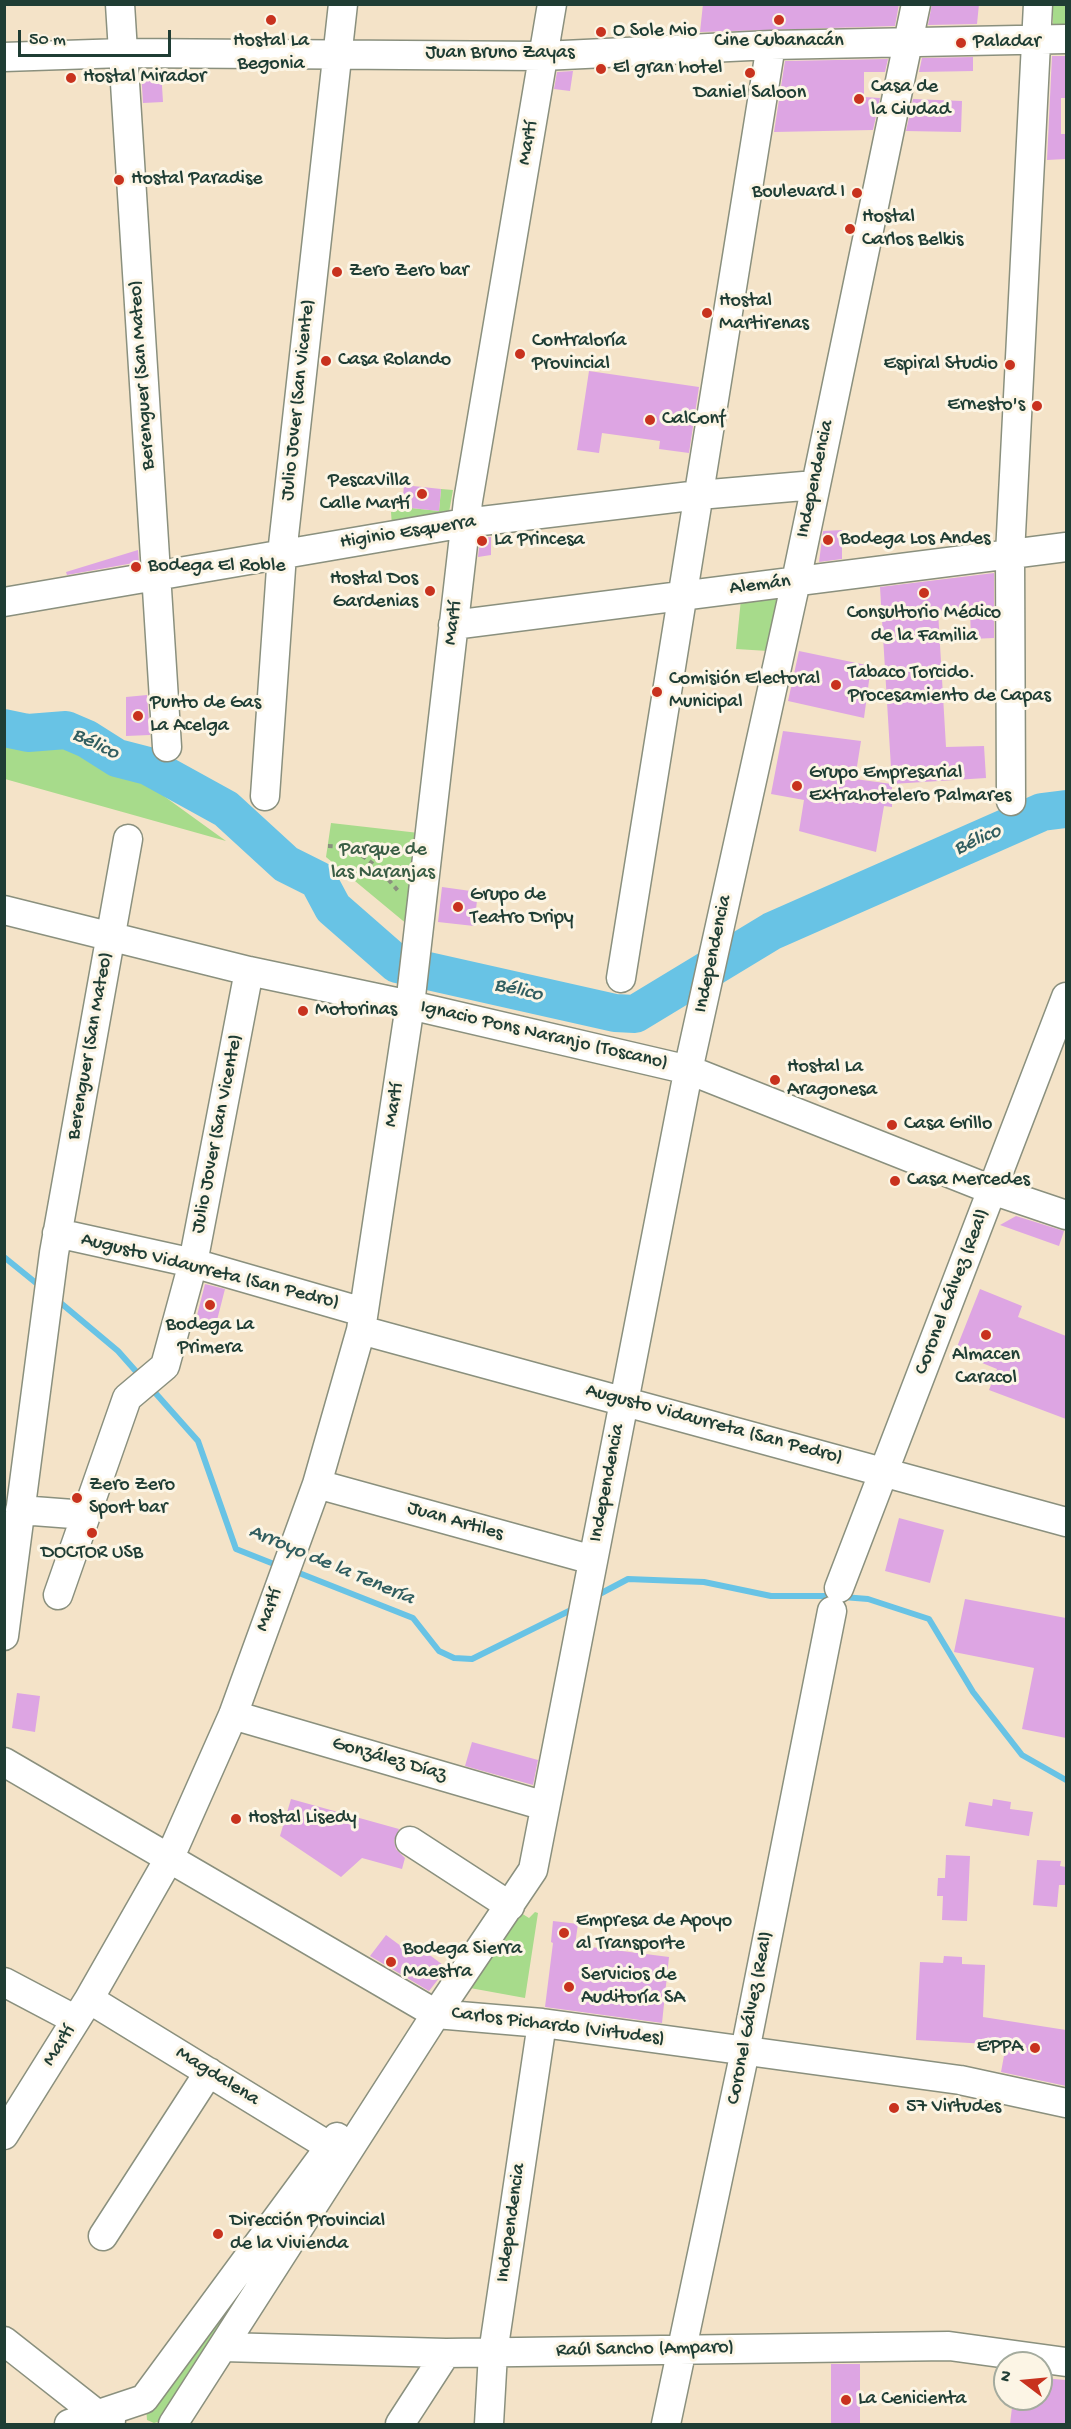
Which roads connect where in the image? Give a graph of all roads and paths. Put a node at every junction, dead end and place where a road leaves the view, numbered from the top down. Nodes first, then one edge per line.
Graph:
1 (120, 4) edge
2 (343, 4) edge
3 (552, 4) edge
4 (916, 4) edge
5 (1038, 4) edge
6 (1036, 39) junction
7 (1066, 39) edge
8 (909, 41) junction
9 (771, 45) junction
10 (123, 53) junction
11 (338, 54) junction
12 (543, 56) junction
13 (4, 57) edge
14 (815, 485) junction
15 (699, 495) junction
16 (465, 523) junction
17 (1066, 547) edge
18 (282, 554) junction
19 (1010, 554) junction
20 (156, 576) junction
21 (796, 581) junction
22 (683, 595) junction
23 (4, 603) edge
24 (453, 625) junction
25 (167, 747) dead end
26 (265, 796) dead end
27 (1011, 801) dead end
28 (128, 839) dead end
29 (328, 846) dead end
30 (4, 910) edge
31 (419, 927) junction
32 (111, 936) junction
33 (249, 971) junction
34 (621, 978) dead end
35 (1066, 996) edge
36 (411, 997) junction
37 (690, 1064) junction
38 (992, 1190) junction
39 (1066, 1215) edge
40 (56, 1243) junction
41 (193, 1263) junction
42 (362, 1321) junction
43 (624, 1400) junction
44 (884, 1470) junction
45 (317, 1484) junction
46 (20, 1510) junction
47 (86, 1515) junction
48 (1066, 1522) edge
49 (591, 1570) junction
50 (58, 1595) dead end
51 (4, 1636) edge
52 (233, 1715) junction
53 (4, 1762) edge
54 (545, 1806) junction
55 (410, 1841) dead end
56 (170, 1857) junction
57 (510, 1906) junction
58 (4, 1982) edge
59 (83, 2009) junction
60 (436, 2013) junction
61 (542, 2023) junction
62 (745, 2051) junction
63 (209, 2072) junction
64 (1066, 2103) edge
65 (4, 2135) edge
66 (337, 2151) junction
67 (102, 2236) dead end
68 (4, 2341) edge
69 (223, 2347) junction
70 (684, 2350) junction
71 (446, 2353) junction
72 (493, 2353) junction
73 (1066, 2358) edge
74 (1066, 2362) edge
75 (109, 2420) edge
76 (69, 2424) edge
77 (173, 2424) edge
78 (400, 2424) edge
79 (489, 2424) edge
80 (666, 2424) edge

1 - 10 street, Berenguer (San Mateo)
2 - 11 street, Julio Jover (San Vicente)
3 - 12 street, Martí
4 - 8 street, Independencia
5 - 6 street
6 - 7 street, Juan Bruno Zayas
6 - 8 street, Juan Bruno Zayas
6 - 19 street
8 - 9 street, Juan Bruno Zayas
8 - 14 street, Independencia
9 - 12 street, Juan Bruno Zayas
9 - 15 street
10 - 11 street, Juan Bruno Zayas
10 - 13 street, Juan Bruno Zayas
10 - 20 street, Berenguer (San Mateo)
11 - 12 street, Juan Bruno Zayas
11 - 18 street, Julio Jover (San Vicente)
12 - 16 street, Martí
14 - 15 street, Higinio Esquerra
14 - 21 street, Independencia
15 - 16 street, Higinio Esquerra
15 - 22 street
16 - 18 street, Higinio Esquerra
16 - 24 street, Martí
17 - 19 street, Alemán
18 - 20 street, Higinio Esquerra
18 - 26 street, Julio Jover (San Vicente)
19 - 21 street, Alemán
19 - 27 street
20 - 23 street, Higinio Esquerra
20 - 25 street, Berenguer (San Mateo)
21 - 22 street, Alemán
21 - 37 street, Independencia
22 - 24 street, Alemán
22 - 34 street
24 - 31 street, Martí
28 - 32 street, Berenguer (San Mateo)
29 - 31 path
30 - 32 street, Ignacio Pons Naranjo (Toscano)
31 - 36 street, Martí
32 - 33 street, Ignacio Pons Naranjo (Toscano)
32 - 40 street, Berenguer (San Mateo)
33 - 36 street, Ignacio Pons Naranjo (Toscano)
33 - 41 street, Julio Jover (San Vicente)
35 - 38 street, Coronel Gálvez (Real)
36 - 37 street, Ignacio Pons Naranjo (Toscano)
36 - 42 street, Martí
37 - 38 street, Ignacio Pons Naranjo (Toscano)
37 - 43 street, Independencia
38 - 39 street, Ignacio Pons Naranjo (Toscano)
38 - 44 street, Coronel Gálvez (Real)
40 - 41 street, Augusto Vidaurreta (San Pedro)
40 - 46 street, Berenguer (San Mateo)
41 - 42 street, Augusto Vidaurreta (San Pedro)
41 - 47 street, Julio Jover (San Vicente)
42 - 43 street, Augusto Vidaurreta (San Pedro)
42 - 45 street, Martí
43 - 44 street, Augusto Vidaurreta (San Pedro)
43 - 49 street, Independencia
44 - 48 street, Augusto Vidaurreta (San Pedro)
44 - 62 street, Coronel Gálvez (Real)
45 - 49 street, Juan Artiles
45 - 52 street, Martí
46 - 47 street
46 - 51 street
47 - 50 street
49 - 54 street, Independencia
52 - 54 street, González Díaz
52 - 56 street, Martí
53 - 56 street, Carlos Pichardo (Virtudes)
54 - 57 street, Independencia
55 - 57 street
56 - 59 street, Martí
56 - 60 street, Carlos Pichardo (Virtudes)
57 - 60 street
58 - 59 street, Magdalena
59 - 63 street, Magdalena
59 - 65 street, Martí
60 - 61 street, Carlos Pichardo (Virtudes)
60 - 66 street
61 - 62 street, Carlos Pichardo (Virtudes)
61 - 72 street, Independencia
62 - 64 street, Carlos Pichardo (Virtudes)
62 - 70 street, Coronel Gálvez (Real)
63 - 66 street, Magdalena
63 - 67 street
66 - 69 street
66 - 75 street
68 - 75 street
69 - 71 street, Raúl Sancho (Amparo)
69 - 77 street
70 - 72 street, Raúl Sancho (Amparo)
70 - 74 street, Raúl Sancho (Amparo)
70 - 80 street, Coronel Gálvez (Real)
71 - 72 street, Raúl Sancho (Amparo)
71 - 78 street
72 - 79 street, Independencia
73 - 74 street
75 - 76 street

